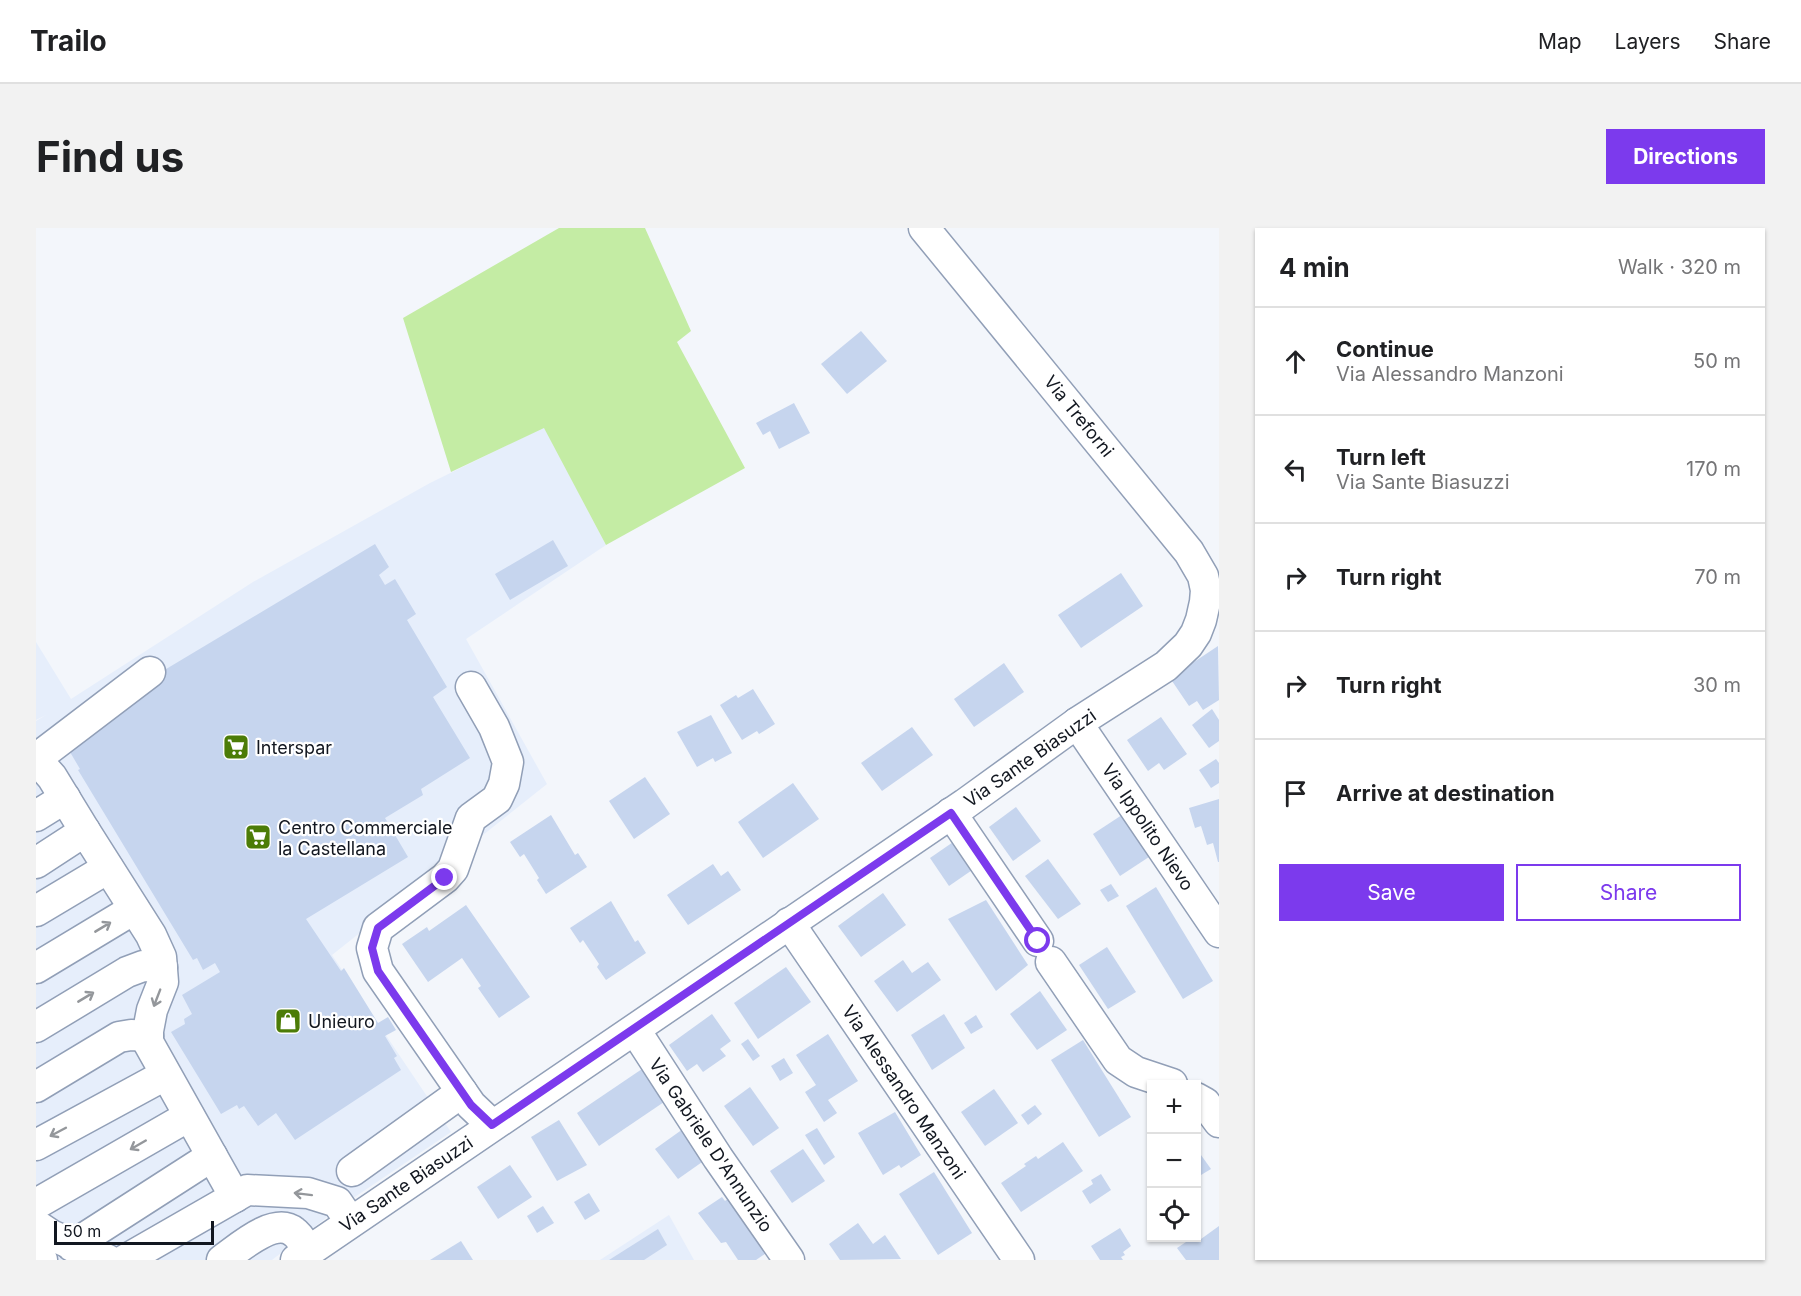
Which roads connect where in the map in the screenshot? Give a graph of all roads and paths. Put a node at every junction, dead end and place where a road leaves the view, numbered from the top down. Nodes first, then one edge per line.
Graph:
1 (924, 228) edge
2 (1212, 604) edge
3 (150, 672) dead end
4 (471, 687) dead end
5 (1077, 723) junction
6 (36, 759) edge
7 (65, 798) junction
8 (951, 813) junction
9 (36, 816) edge
10 (85, 831) junction
11 (36, 863) edge
12 (108, 868) junction
13 (134, 909) junction
14 (36, 911) edge
15 (789, 923) junction
16 (1219, 932) edge
17 (37, 964) edge
18 (162, 967) junction
19 (36, 1027) edge
20 (635, 1030) junction
21 (148, 1036) junction
22 (165, 1074) junction
23 (1160, 1080) edge
24 (36, 1087) edge
25 (462, 1092) junction
26 (1201, 1100) edge
27 (189, 1116) junction
28 (1219, 1122) edge
29 (492, 1125) junction
30 (36, 1144) edge
31 (212, 1156) junction
32 (352, 1171) dead end
33 (235, 1197) junction
34 (36, 1204) edge
35 (350, 1221) junction
36 (36, 1225) edge
37 (72, 1246) junction
38 (36, 1256) edge
39 (302, 1256) edge
40 (42, 1260) edge
41 (108, 1260) edge
42 (125, 1260) edge
43 (222, 1260) edge
44 (789, 1260) edge
45 (1019, 1260) edge

1 - 2 street, Via Treforni
2 - 5 street, Via Sante Biasuzzi
3 - 6 street
4 - 25 street
5 - 8 street, Via Sante Biasuzzi
5 - 16 street, Via Ippolito Nievo
6 - 7 street
7 - 9 street
7 - 10 street
8 - 15 street, Via Sante Biasuzzi
8 - 23 street
10 - 11 street
10 - 12 street
12 - 13 street
12 - 14 street
17 -> 13 street
13 - 18 street
15 - 20 street, Via Sante Biasuzzi
15 - 45 street, Via Alessandro Manzoni
19 -> 18 street
18 -> 21 street
20 - 29 street, Via Sante Biasuzzi
20 - 44 street, Via Gabriele D'Annunzio
21 - 22 street
21 - 24 street
22 - 27 street
22 -> 30 street
25 - 29 street
25 - 32 street
26 - 28 street
27 - 31 street
27 -> 34 street
29 - 35 street, Via Sante Biasuzzi
31 - 33 street
31 - 37 street
35 -> 33 street
33 - 42 street
35 - 39 street, Via Sante Biasuzzi
36 - 37 street
37 - 41 street
38 - 40 street
39 - 43 street

